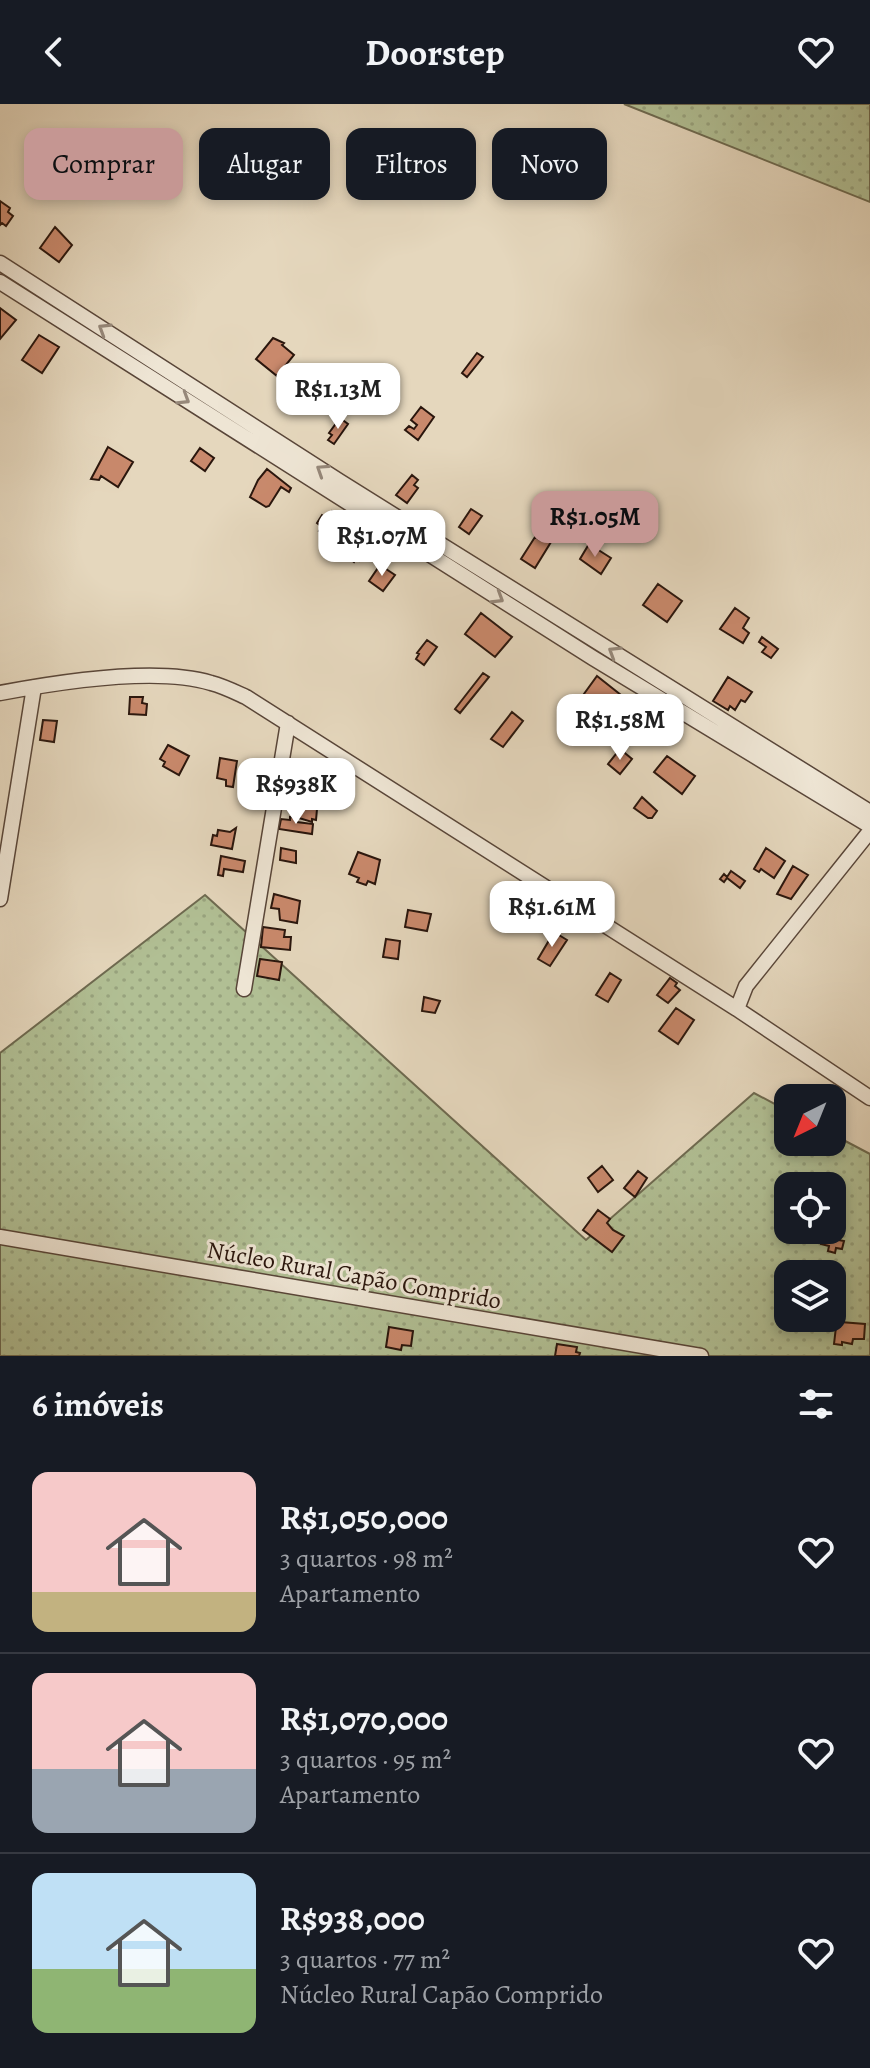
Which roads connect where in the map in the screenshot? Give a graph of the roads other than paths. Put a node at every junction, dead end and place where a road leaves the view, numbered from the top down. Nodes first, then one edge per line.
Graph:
1 (0, 263) edge
2 (0, 282) edge
3 (32, 283) junction
4 (23, 297) junction
5 (162, 366) junction
6 (154, 379) junction
7 (545, 608) junction
8 (537, 623) junction
9 (34, 687) junction
10 (0, 693) edge
11 (288, 723) junction
12 (870, 812) edge
13 (870, 828) edge
14 (0, 899) edge
15 (244, 989) dead end
16 (737, 1009) junction
17 (870, 1098) edge
18 (0, 1237) edge
19 (701, 1356) edge

1 - 3 street
2 - 4 street
3 - 4 street
5 -> 3 street
4 - 6 street
5 - 6 street
7 -> 5 street
6 -> 8 street
7 - 8 street
12 -> 7 street
8 - 13 street
9 - 10 street
9 - 11 street
9 - 14 street
11 - 15 street
11 - 16 street
13 - 16 street
16 - 17 street
18 - 19 street, Núcleo Rural Capão Comprido

